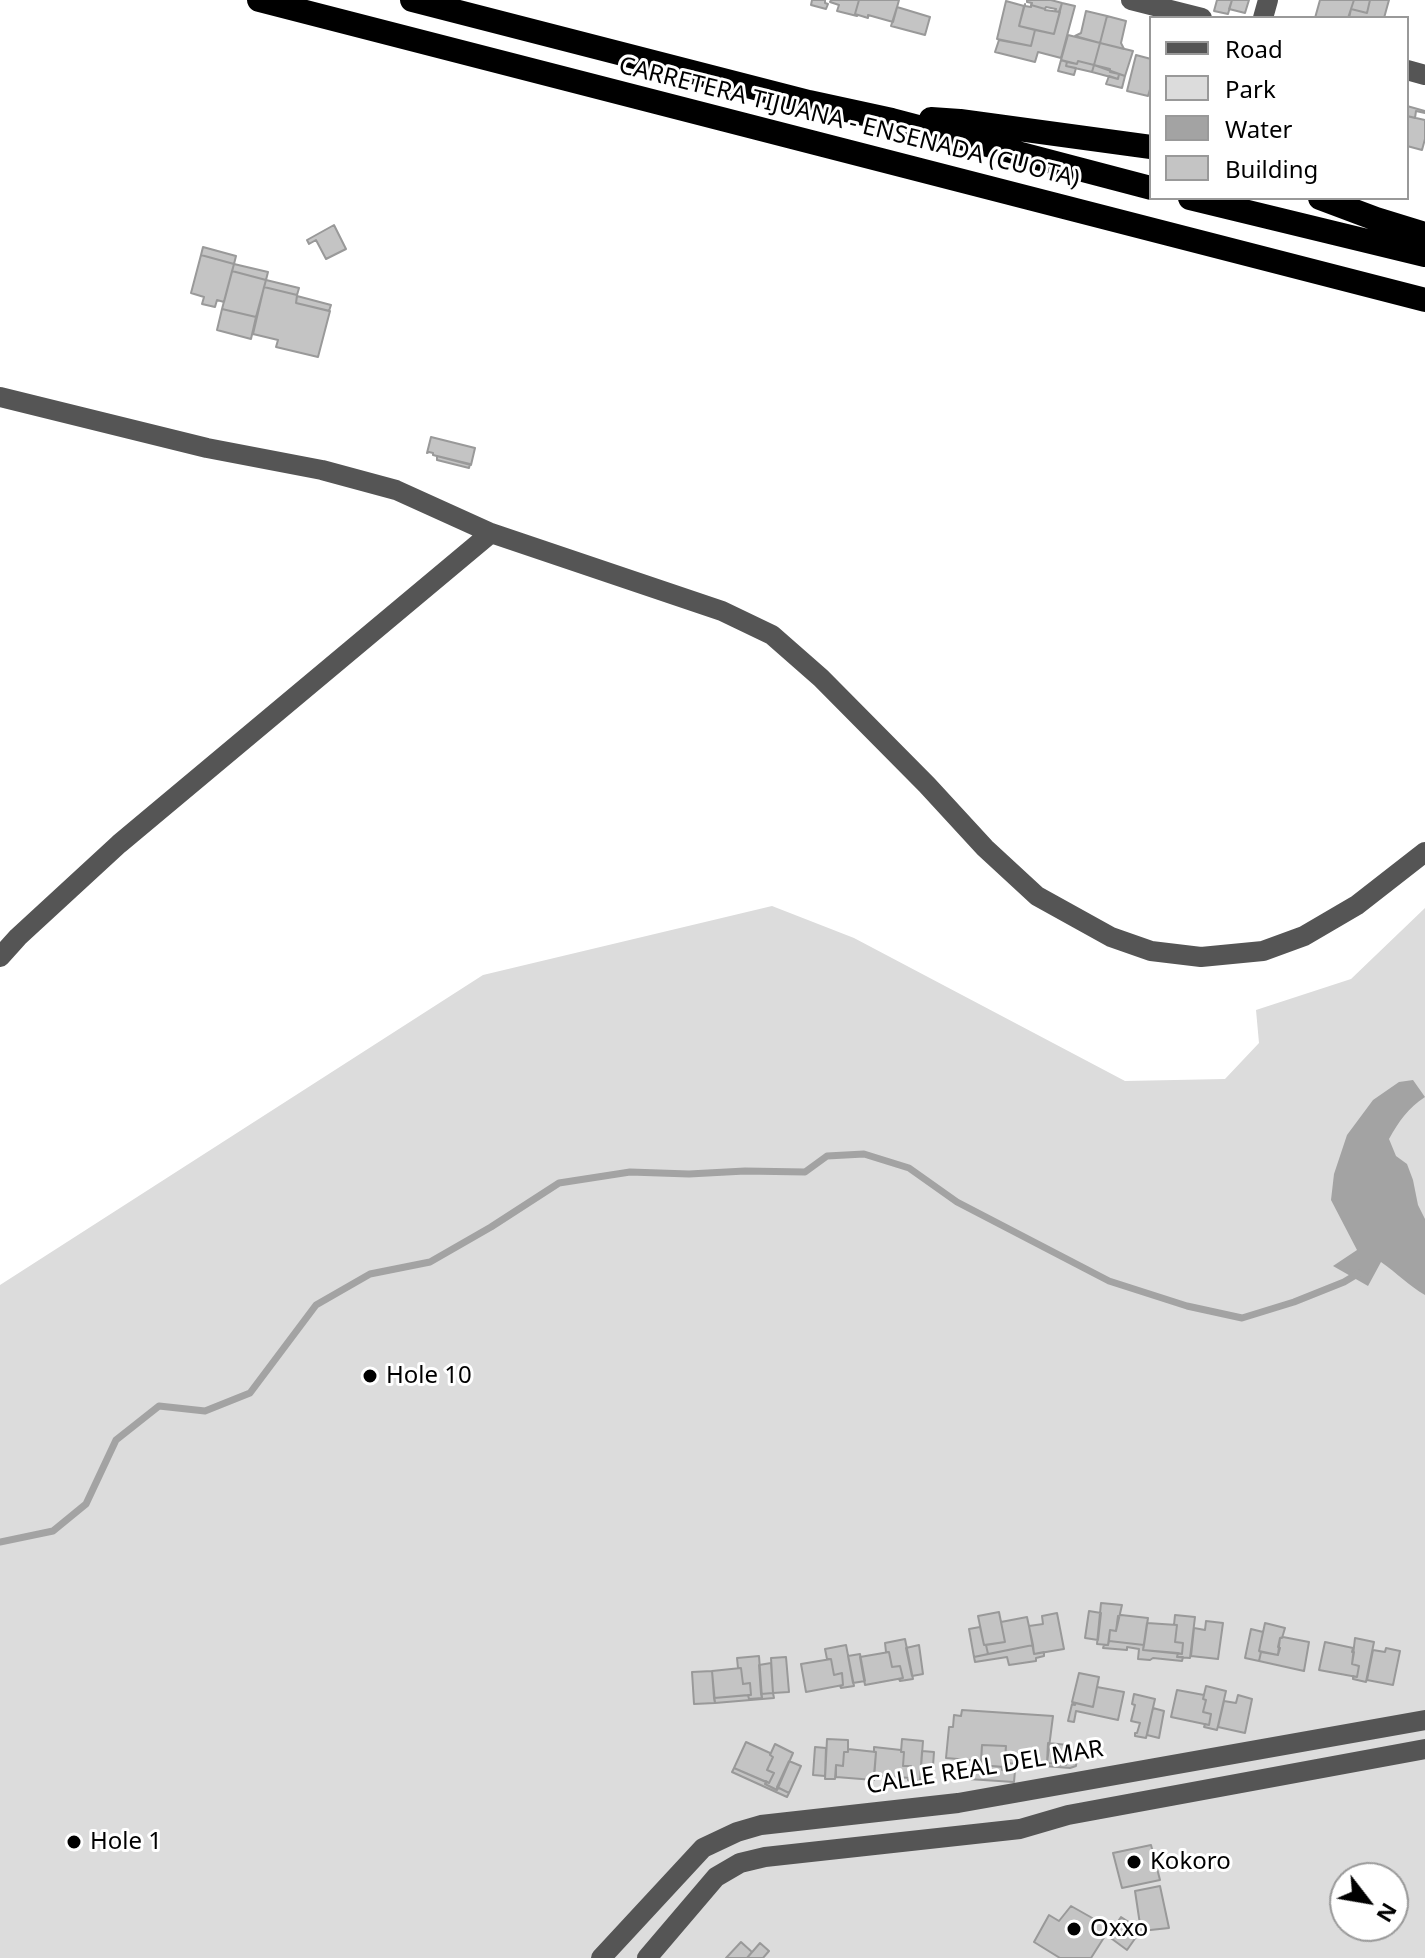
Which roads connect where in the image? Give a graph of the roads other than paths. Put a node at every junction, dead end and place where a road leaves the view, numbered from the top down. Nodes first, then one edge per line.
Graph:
1 (259, 0) edge
2 (412, 0) edge
3 (1131, 0) edge
4 (1194, 16) edge
5 (892, 120) junction
6 (1149, 147) edge
7 (1149, 187) edge
8 (1198, 200) edge
9 (1325, 200) edge
10 (1425, 234) edge
11 (1425, 255) edge
12 (1425, 300) edge
13 (0, 397) edge
14 (491, 533) junction
15 (1425, 852) edge
16 (0, 957) edge
17 (1425, 1720) edge
18 (1425, 1749) edge
19 (958, 1803) junction
20 (964, 1836) junction
21 (601, 1958) edge
22 (647, 1958) edge

1 - 12 highway, CARRETERA TIJUANA - ENSENADA (CUOTA)
2 - 5 highway, CARRETERA TIJUANA - ENSENADA (CUOTA)
3 - 4 street
5 - 6 highway
5 - 7 highway, CARRETERA TIJUANA - ENSENADA (CUOTA)
8 - 11 highway
9 - 10 highway
13 - 14 street
14 - 15 street
14 - 16 street
17 - 19 street, CALLE REAL DEL MAR
18 - 20 street
19 - 20 street
19 - 21 street, CALLE REAL DEL MAR
20 - 22 street

